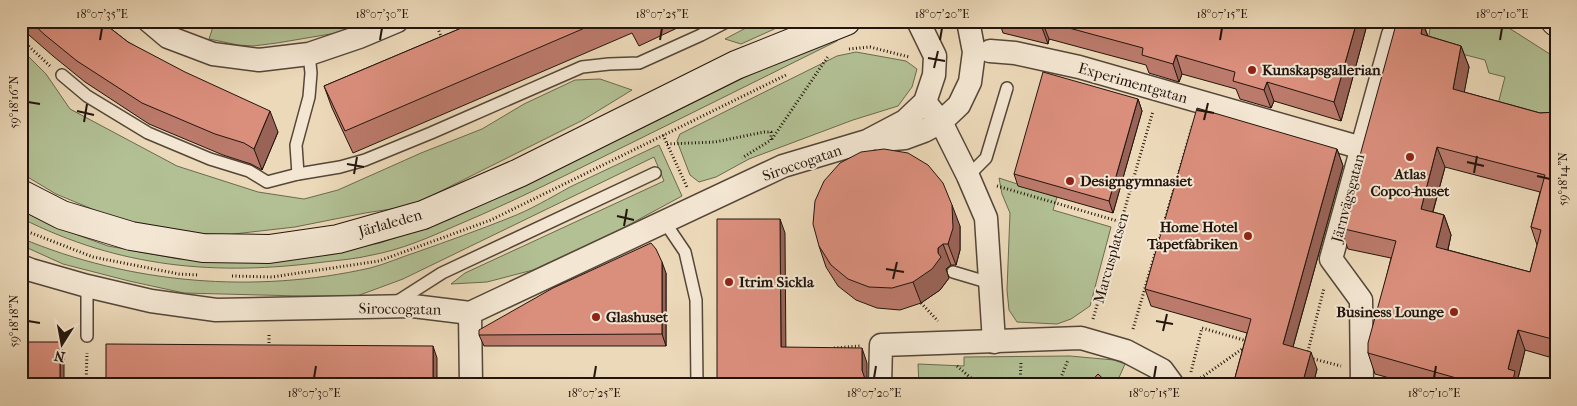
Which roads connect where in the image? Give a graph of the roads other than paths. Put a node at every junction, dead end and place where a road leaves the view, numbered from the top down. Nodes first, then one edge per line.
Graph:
1 (149, 21) edge
2 (397, 21) edge
3 (728, 21) edge
4 (802, 21) edge
5 (846, 21) edge
6 (918, 21) edge
7 (968, 21) edge
8 (1393, 35) edge
9 (990, 51) dead end
10 (308, 54) junction
11 (736, 65) junction
12 (62, 75) road end
13 (1007, 88) dead end
14 (926, 102) junction
15 (941, 122) junction
16 (867, 141) junction
17 (1362, 148) junction
18 (655, 173) dead end
19 (298, 174) junction
20 (968, 176) junction
21 (21, 194) edge
22 (664, 221) junction
23 (21, 266) edge
24 (953, 272) dead end
25 (990, 283) junction
26 (87, 286) junction
27 (388, 308) junction
28 (470, 313) junction
29 (87, 336) road end
30 (994, 342) junction
31 (1182, 380) edge
32 (471, 385) edge
33 (697, 385) edge
34 (880, 385) edge
35 (1362, 385) edge

1 - 10 street
2 - 10 street
3 - 19 lane
4 - 11 main road, Järlaleden
5 - 11 main road, Järlaleden
6 - 14 street
7 - 15 street, Siroccogatan
8 - 17 street, Järnvägsgatan
9 - 17 street, Experimentgatan
10 - 19 lane
11 - 21 main road, Järlaleden
12 - 19 lane
13 - 20 lane
14 - 15 street
14 - 16 street, Siroccogatan
15 - 16 street, Siroccogatan
15 - 20 street
16 - 22 street, Siroccogatan
17 - 35 street, Järnvägsgatan
18 - 27 lane
20 - 25 street
22 - 28 street, Siroccogatan
22 - 33 lane
23 - 26 street, Siroccogatan
24 - 25 lane
25 - 30 street
26 - 27 street, Siroccogatan
26 - 29 lane
27 - 28 street, Siroccogatan
28 - 32 street
30 - 31 street
30 - 34 street

